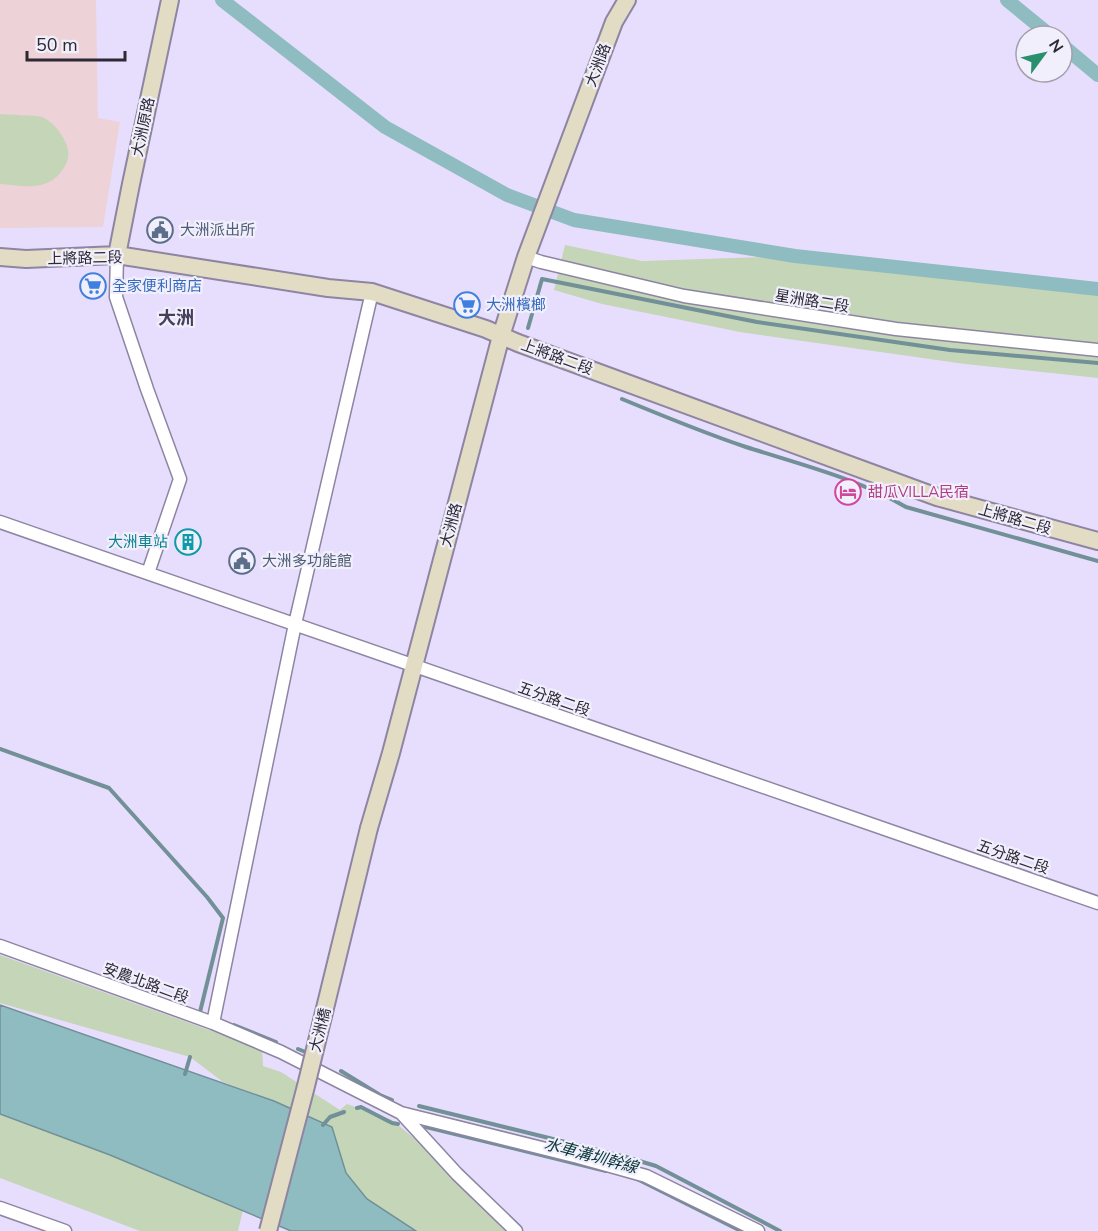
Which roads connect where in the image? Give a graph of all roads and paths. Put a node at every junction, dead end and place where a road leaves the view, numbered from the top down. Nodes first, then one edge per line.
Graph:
1 (170, 0) edge
2 (627, 0) edge
3 (117, 255) junction
4 (0, 256) edge
5 (526, 257) junction
6 (372, 292) junction
7 (501, 336) junction
8 (1098, 350) edge
9 (0, 522) edge
10 (1098, 541) edge
11 (148, 573) junction
12 (295, 624) junction
13 (413, 667) junction
14 (369, 828) joint
15 (1098, 903) edge
16 (0, 946) edge
17 (213, 1023) junction
18 (401, 1113) junction
19 (0, 1208) edge
20 (64, 1231) edge
21 (268, 1231) edge
22 (516, 1231) edge
23 (758, 1231) edge

1 - 3 street, 大洲原路
2 - 5 street, 大洲路
3 - 4 street, 上將路二段
3 - 6 street, 上將路二段
3 - 11 street
5 - 7 street, 大洲路
5 - 8 street, 星洲路二段
6 - 7 street, 上將路二段
6 - 12 street
7 - 10 street, 上將路二段
7 - 13 street, 大洲路
9 - 11 street, 五分路二段
11 - 12 street, 五分路二段
12 - 13 street, 五分路二段
12 - 17 street
13 - 14 street, 大洲路
13 - 15 street, 五分路二段
14 - 21 street, 大洲橋, bridge
16 - 17 street, 安農北路二段
17 - 18 street, 安農北路二段
18 - 22 street
18 - 23 street
19 - 20 street

